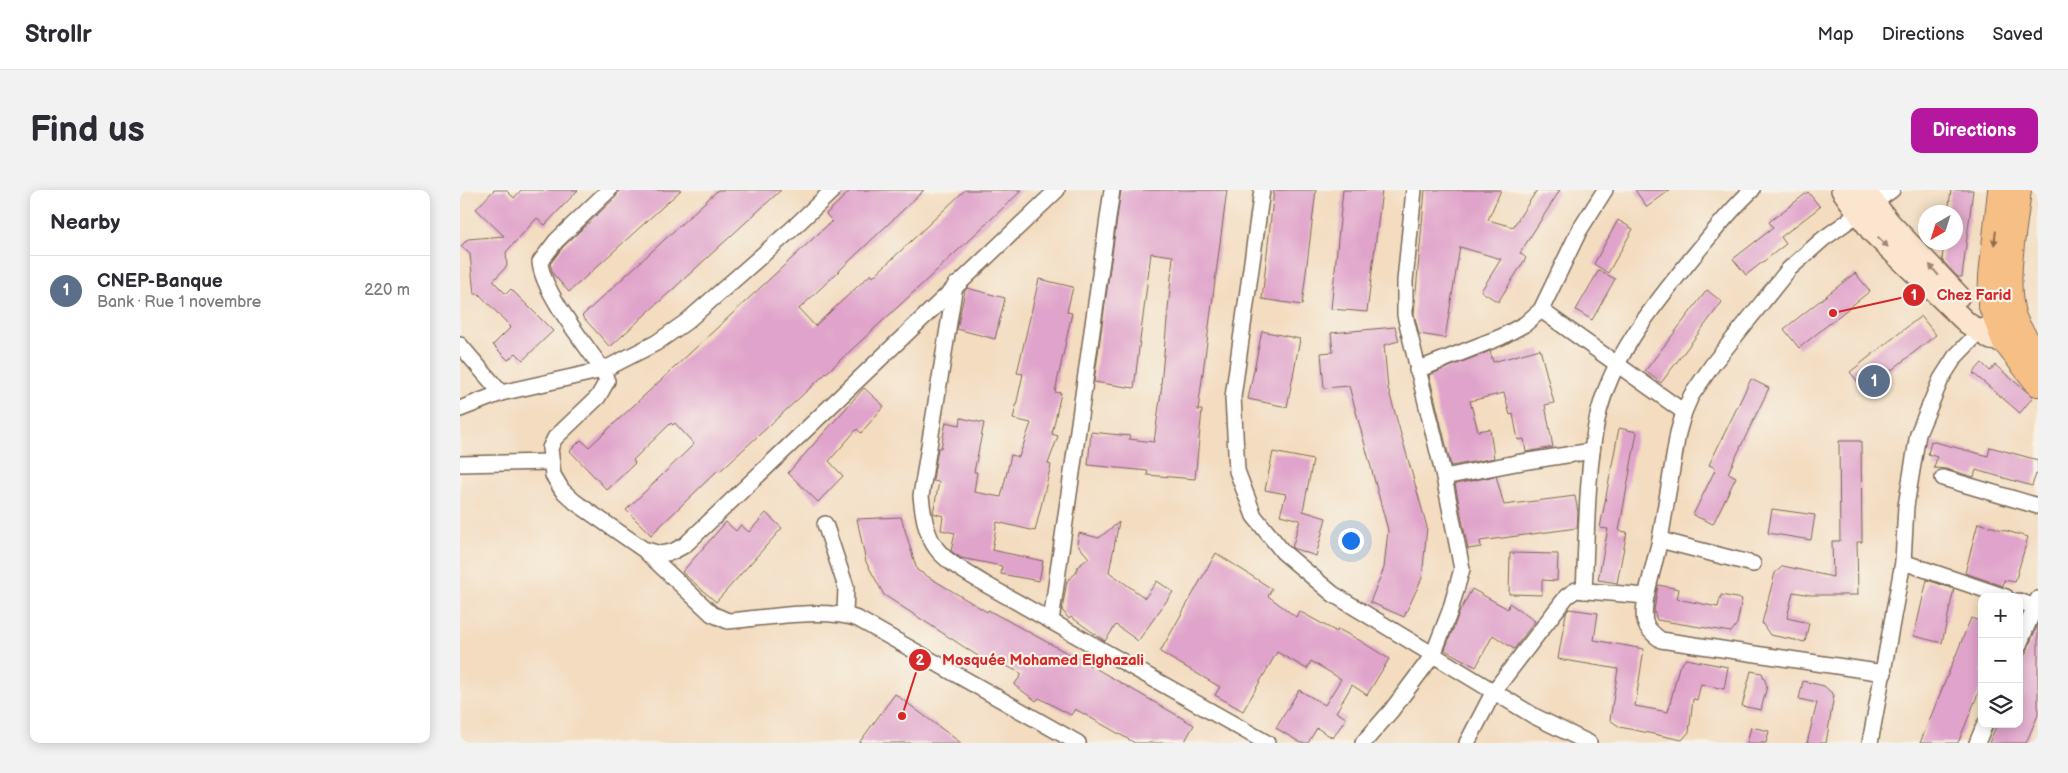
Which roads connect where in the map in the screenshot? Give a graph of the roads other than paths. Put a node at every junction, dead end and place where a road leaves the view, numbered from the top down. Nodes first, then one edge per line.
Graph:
1 (609, 190) edge
2 (833, 190) edge
3 (1057, 190) edge
4 (1112, 190) edge
5 (1262, 190) edge
6 (1414, 190) edge
7 (1605, 190) edge
8 (1752, 190) edge
9 (1842, 190) edge
10 (1892, 190) edge
11 (2000, 190) edge
12 (2019, 190) edge
13 (1866, 202) edge
14 (955, 285) junction
15 (1541, 310) junction
16 (2007, 332) edge
17 (460, 344) edge
18 (1617, 364) junction
19 (602, 370) junction
20 (1417, 370) junction
21 (2038, 384) edge
22 (501, 393) junction
23 (460, 409) edge
24 (1684, 412) junction
25 (1592, 451) junction
26 (551, 462) junction
27 (460, 464) edge
28 (1444, 477) junction
29 (1943, 478) dead end
30 (2038, 506) edge
31 (825, 524) dead end
32 (1660, 540) junction
33 (643, 549) junction
34 (1903, 562) junction
35 (1753, 564) dead end
36 (1584, 591) junction
37 (1994, 593) edge
38 (1646, 596) junction
39 (2023, 603) edge
40 (2037, 605) edge
41 (845, 614) junction
42 (1051, 621) junction
43 (2022, 638) edge
44 (1433, 655) junction
45 (1884, 673) junction
46 (1494, 691) junction
47 (1983, 728) edge
48 (1078, 743) edge
49 (1267, 743) edge
50 (1363, 743) edge
51 (1467, 743) edge
52 (1589, 743) edge
53 (1870, 743) edge
54 (1977, 743) edge

1 - 19 street
2 - 19 street
3 - 14 street
4 - 42 street
5 - 44 street
6 - 20 street
7 - 15 street
8 - 18 street
9 - 13 main road
10 - 13 street
11 -> 16 main road
12 - 16 main road
13 - 16 main road
13 - 24 street
14 - 33 street
14 - 42 street
15 - 18 street
15 - 20 street
16 - 21 main road
16 - 34 street
17 - 22 street
18 - 24 street
18 - 25 street
19 - 22 street
19 - 26 street
20 - 28 street
22 - 23 street
24 - 32 street
25 - 28 street
25 - 36 street
26 - 27 street
26 - 33 street
28 - 44 street
29 - 30 street
31 - 41 street
32 - 35 street
32 - 38 street
33 - 41 street
34 - 37 street
34 - 45 street
36 - 38 street
36 - 46 street
38 - 45 street
39 - 40 street
40 - 43 street
41 - 48 street
42 - 49 street
44 - 46 street
44 - 50 street
45 - 53 street
46 - 51 street
46 - 52 street
47 - 54 street

